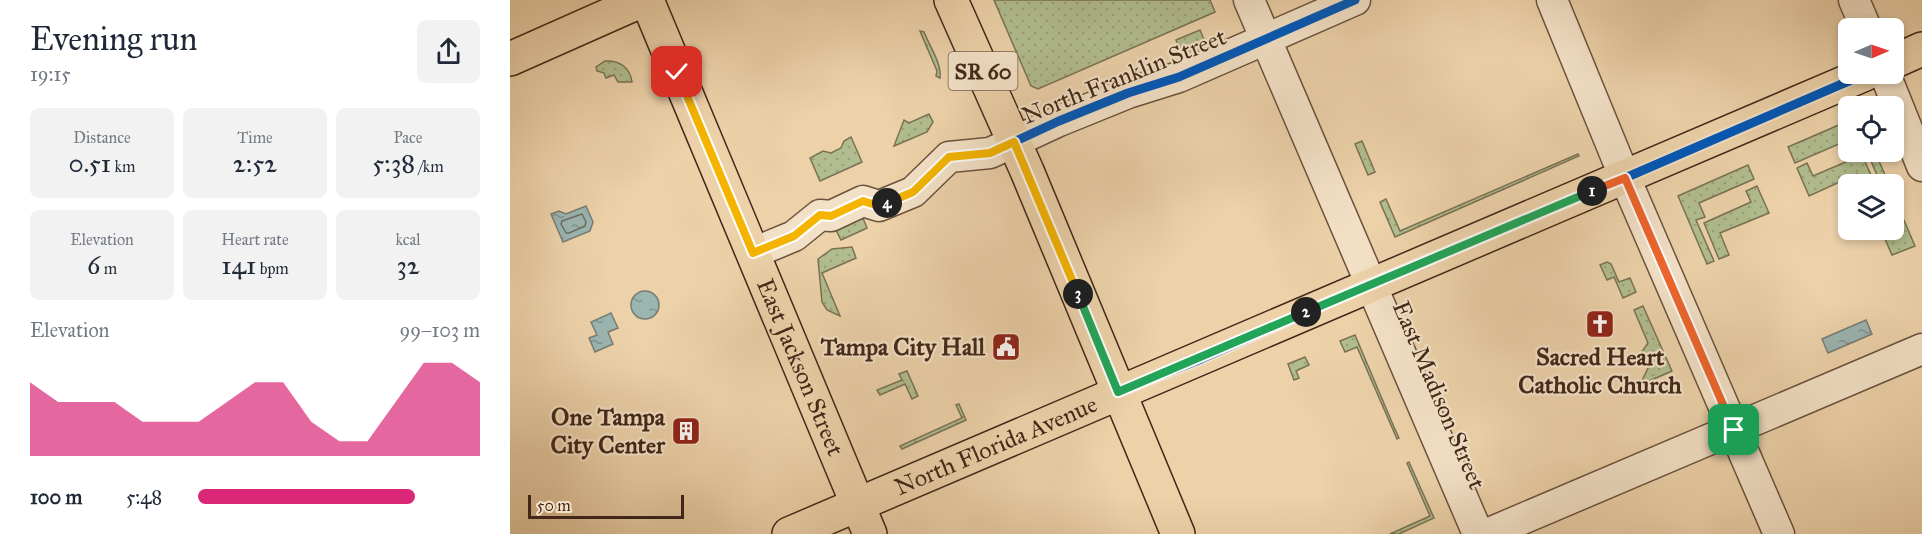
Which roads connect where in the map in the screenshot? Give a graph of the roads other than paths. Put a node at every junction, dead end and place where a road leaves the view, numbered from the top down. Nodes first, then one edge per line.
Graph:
1 (645, 0) edge
2 (951, 0) edge
3 (1249, 0) edge
4 (1355, 0) edge
5 (1552, 0) edge
6 (1854, 0) edge
7 (1862, 18) edge
8 (1266, 39) junction
9 (1922, 49) edge
10 (1904, 57) edge
11 (510, 59) edge
12 (1842, 84) edge
13 (1889, 84) edge
14 (1014, 142) junction
15 (1922, 166) edge
16 (1625, 178) junction
17 (753, 253) junction
18 (1370, 284) junction
19 (1922, 349) edge
20 (1118, 392) junction
21 (1734, 430) junction
22 (864, 520) edge
23 (789, 534) edge
24 (1178, 534) edge
25 (1478, 534) edge
26 (1487, 534) edge
27 (1779, 534) edge

1 - 11 main road
1 - 17 main road, East Jackson Street
2 - 14 main road, SR 60
3 - 8 street, East Madison Street
4 - 8 street, North Franklin Street
5 - 16 street
6 - 7 street
8 - 14 street, North Franklin Street
8 - 18 street, East Madison Street
9 - 10 main road
12 - 16 main road, North Florida Avenue
13 - 15 street
14 - 17 street, North Franklin Street
14 - 20 main road, SR 60
16 - 18 main road, North Florida Avenue
16 - 21 street
17 - 22 main road, East Jackson Street
18 - 20 main road, North Florida Avenue
18 - 25 street, East Madison Street
19 - 21 street
20 - 22 main road, North Florida Avenue
20 - 24 main road
21 - 26 street
21 - 27 street
22 - 23 main road, North Florida Avenue

